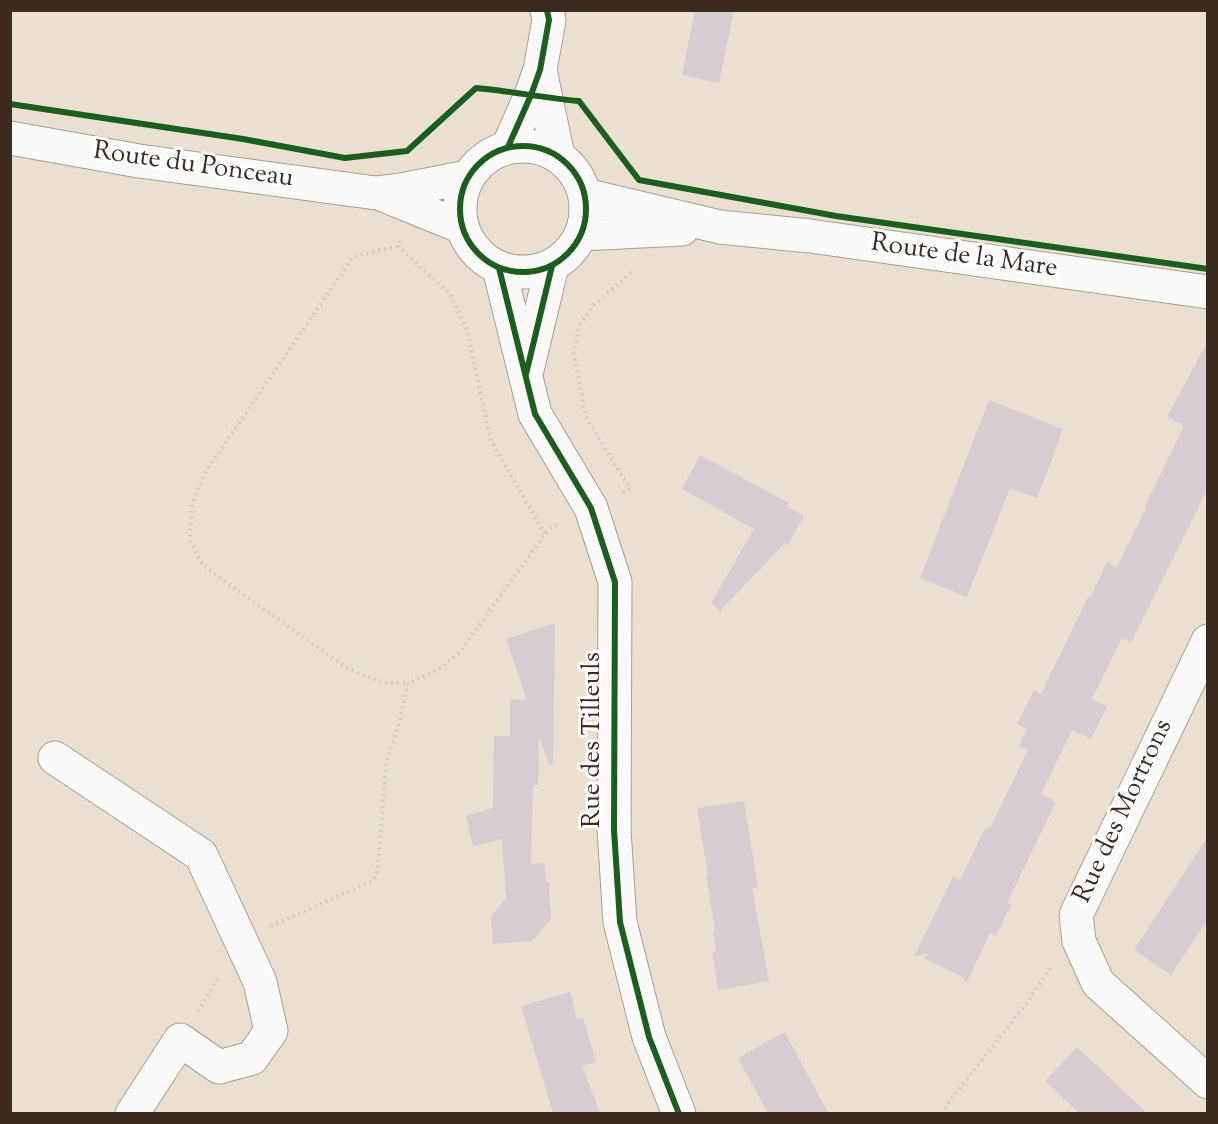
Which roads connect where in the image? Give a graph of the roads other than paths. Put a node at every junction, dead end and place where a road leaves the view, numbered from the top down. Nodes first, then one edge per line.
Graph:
1 (548, 10) edge
2 (540, 70) junction
3 (10, 138) edge
4 (508, 147) junction
5 (558, 156) junction
6 (468, 177) junction
7 (376, 193) junction
8 (585, 195) junction
9 (462, 227) junction
10 (720, 227) junction
11 (581, 234) junction
12 (552, 266) junction
13 (499, 268) junction
14 (1208, 292) edge
15 (525, 377) junction
16 (1208, 641) edge
17 (55, 758) dead end
18 (1208, 1082) edge
19 (132, 1113) edge
20 (680, 1113) edge

1 - 2 street
2 - 4 street
2 - 5 street
3 - 7 street, Route du Ponceau
4 - 5 street
4 - 6 street
5 - 8 street
6 - 7 street, Route du Ponceau
6 - 9 street
7 - 9 street, Route du Ponceau
8 - 10 street, Route de la Mare
8 - 11 street
9 - 13 street
10 - 11 street, Route de la Mare
10 - 14 street, Route de la Mare
11 - 12 street
12 - 13 street
12 - 15 street, Rue des Tilleuls
13 - 15 street, Rue des Tilleuls
15 - 20 street, Rue des Tilleuls
16 - 18 street, Rue des Mortrons
17 - 19 street

